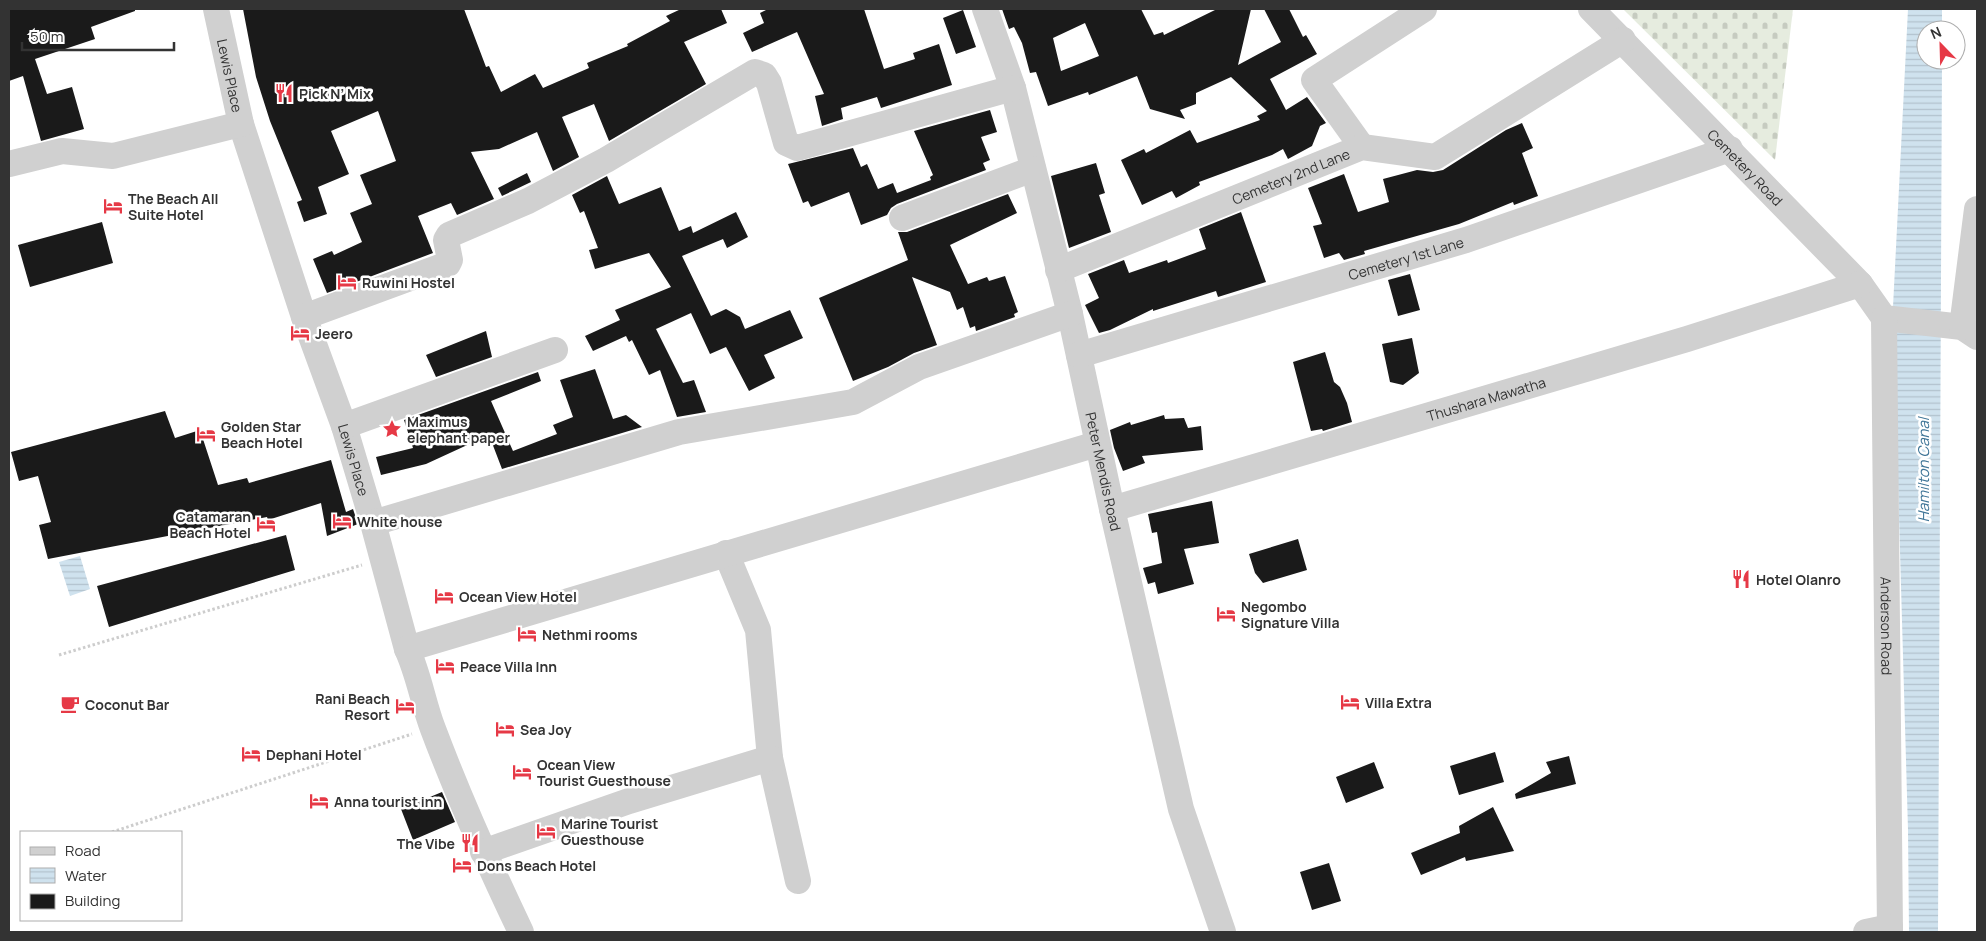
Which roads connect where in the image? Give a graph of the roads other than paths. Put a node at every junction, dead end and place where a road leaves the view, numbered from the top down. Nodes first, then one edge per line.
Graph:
1 (216, 9) edge
2 (985, 9) edge
3 (1424, 9) edge
4 (1591, 9) edge
5 (1623, 40) junction
6 (1013, 88) junction
7 (241, 124) junction
8 (1362, 147) junction
9 (1730, 149) junction
10 (9, 164) edge
11 (1033, 169) junction
12 (1977, 209) edge
13 (902, 218) dead end
14 (1058, 270) junction
15 (1860, 284) junction
16 (1070, 314) junction
17 (304, 317) junction
18 (1891, 319) junction
19 (1961, 329) edge
20 (554, 350) dead end
21 (1079, 355) junction
22 (344, 426) junction
23 (1097, 444) junction
24 (1112, 509) junction
25 (373, 522) junction
26 (726, 553) junction
27 (407, 649) junction
28 (770, 758) junction
29 (483, 852) junction
30 (798, 881) dead end
31 (1882, 931) edge
32 (521, 932) edge
33 (1223, 932) edge

1 - 7 street, Lewis Place
2 - 6 street, Peter Mendis Road
3 - 8 street
4 - 5 street, Cemetery Road
5 - 8 street, Cemetery 2nd Lane
5 - 9 street, Cemetery Road
6 - 11 street, Peter Mendis Road
6 - 17 street
7 - 10 street
7 - 17 street, Lewis Place
8 - 14 street, Cemetery 2nd Lane
9 - 15 street, Cemetery Road
9 - 21 street, Cemetery 1st Lane
11 - 13 street
11 - 14 street, Peter Mendis Road
12 - 19 street
14 - 16 street, Peter Mendis Road
15 - 18 street, Cemetery Road
15 - 24 street, Thushara Mawatha
16 - 21 street, Peter Mendis Road
16 - 25 street
17 - 22 street, Lewis Place
18 - 19 street
18 - 31 street, Anderson Road
20 - 22 street
21 - 23 street, Peter Mendis Road
22 - 25 street, Lewis Place
23 - 24 street, Peter Mendis Road
23 - 26 street
24 - 33 street, Peter Mendis Road
25 - 27 street, Lewis Place
26 - 27 street
26 - 28 street
27 - 29 street, Lewis Place
28 - 29 street
28 - 30 street
29 - 32 street, Lewis Place

